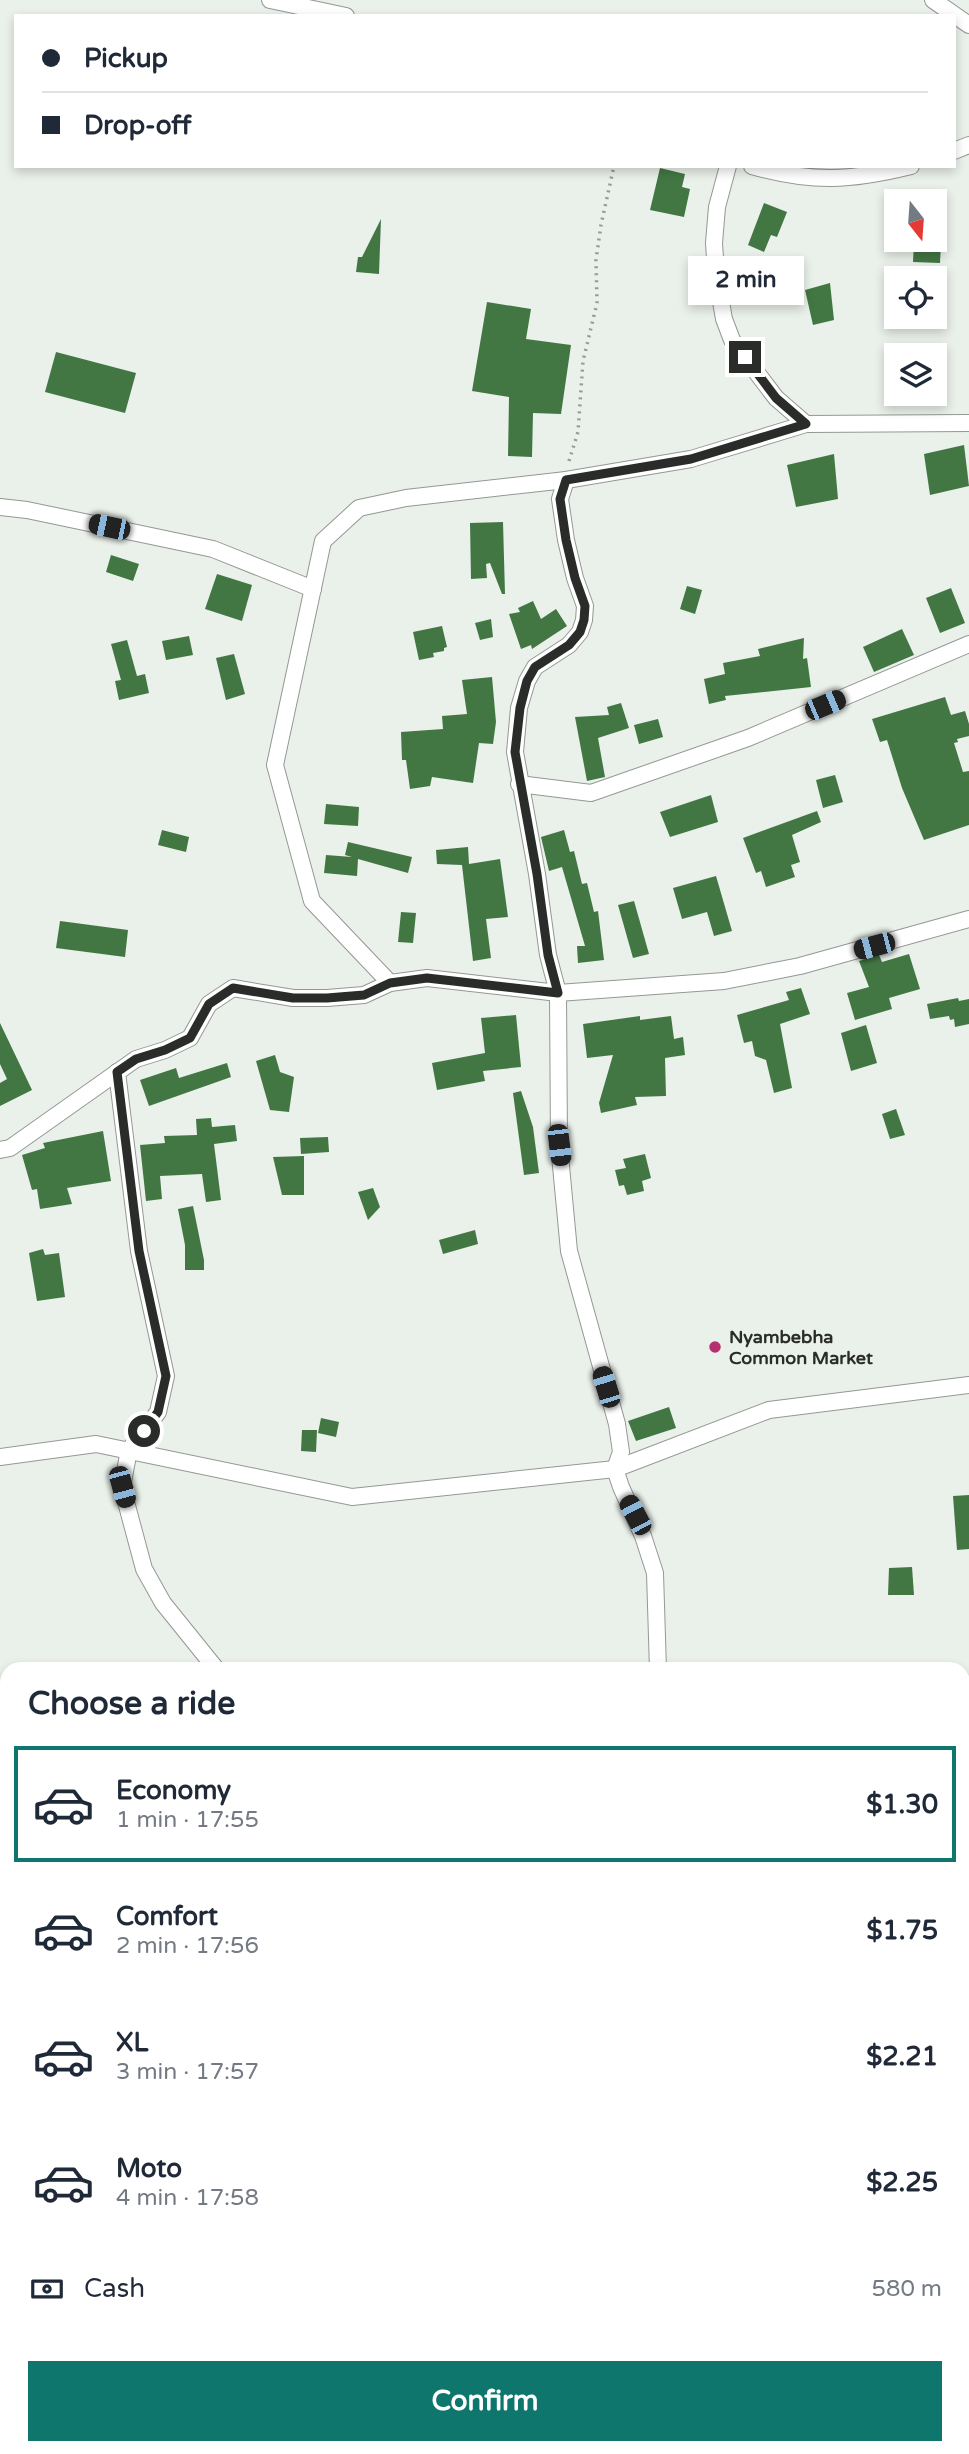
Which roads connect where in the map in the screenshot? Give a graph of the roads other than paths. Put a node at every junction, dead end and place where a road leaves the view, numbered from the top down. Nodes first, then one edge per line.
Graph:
1 (270, 0) edge
2 (933, 0) edge
3 (336, 14) edge
4 (953, 14) edge
5 (727, 168) edge
6 (759, 168) edge
7 (902, 168) edge
8 (806, 424) junction
9 (969, 424) edge
10 (566, 480) junction
11 (0, 507) edge
12 (313, 589) junction
13 (969, 644) edge
14 (520, 784) junction
15 (969, 919) edge
16 (390, 983) junction
17 (558, 993) junction
18 (117, 1072) junction
19 (0, 1150) edge
20 (969, 1385) edge
21 (129, 1450) junction
22 (0, 1457) edge
23 (615, 1469) junction
24 (211, 1662) edge
25 (658, 1662) edge

1 - 3 street
2 - 4 street
5 - 8 street
6 - 7 street
8 - 9 street
8 - 10 street
10 - 12 street
10 - 14 street
11 - 12 street
12 - 16 street
13 - 14 street
14 - 17 street
15 - 17 street
16 - 17 street
16 - 18 street
17 - 23 street
18 - 19 street
18 - 21 street
20 - 23 street
21 - 22 street
21 - 23 street
21 - 24 street
23 - 25 street

